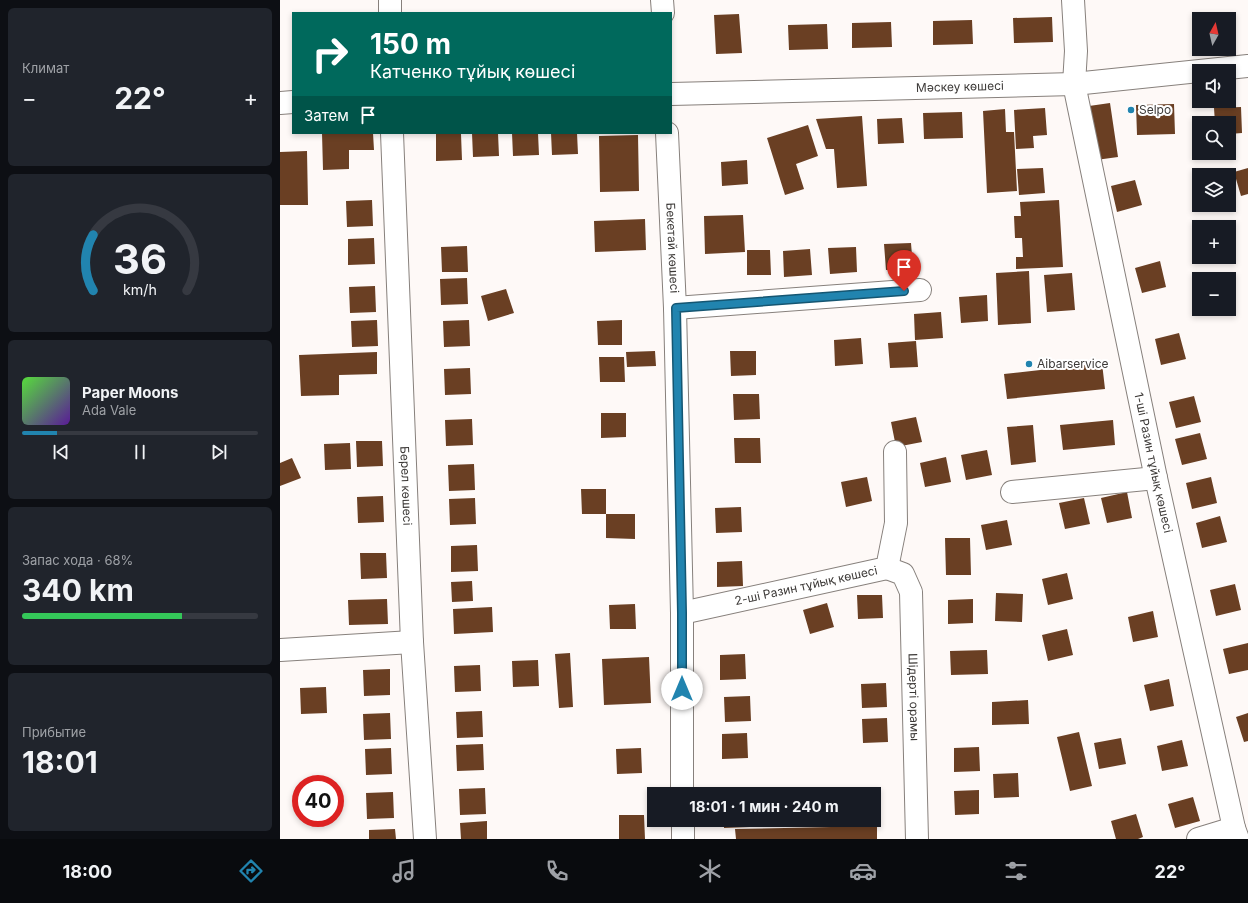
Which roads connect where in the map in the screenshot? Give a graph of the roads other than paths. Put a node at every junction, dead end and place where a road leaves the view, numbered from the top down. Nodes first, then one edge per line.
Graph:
1 (390, 0) edge
2 (662, 0) edge
3 (1074, 0) edge
4 (390, 12) edge
5 (663, 12) edge
6 (1248, 66) edge
7 (1074, 84) junction
8 (672, 94) edge
9 (292, 102) edge
10 (280, 103) edge
11 (392, 134) edge
12 (668, 134) edge
13 (920, 290) dead end
14 (676, 308) junction
15 (895, 452) dead end
16 (1156, 478) junction
17 (1012, 492) dead end
18 (887, 568) junction
19 (682, 613) junction
20 (412, 642) junction
21 (280, 650) edge
22 (682, 787) edge
23 (683, 827) edge
24 (1236, 833) edge
25 (425, 839) edge
26 (683, 839) edge
27 (917, 839) edge
28 (1198, 839) edge

1 - 4 street
2 - 5 street
3 - 7 street, 1-ші Разин тұйық көшесі
6 - 7 street, Мәскеу көшесі
7 - 8 street, Мәскеу көшесі
7 - 16 street, 1-ші Разин тұйық көшесі
9 - 10 street
11 - 20 street, Берел көшесі
12 - 14 street, Бекетай көшесі
13 - 14 street
14 - 19 street, Бекетай көшесі
15 - 18 street, 2-ші Разин тұйық көшесі
16 - 17 street
16 - 24 street, 1-ші Разин тұйық көшесі
18 - 19 street, 2-ші Разин тұйық көшесі
18 - 27 street, Шідерті орамы
19 - 22 street, Бекетай көшесі
20 - 21 street
20 - 25 street, Берел көшесі
23 - 26 street
24 - 28 street

